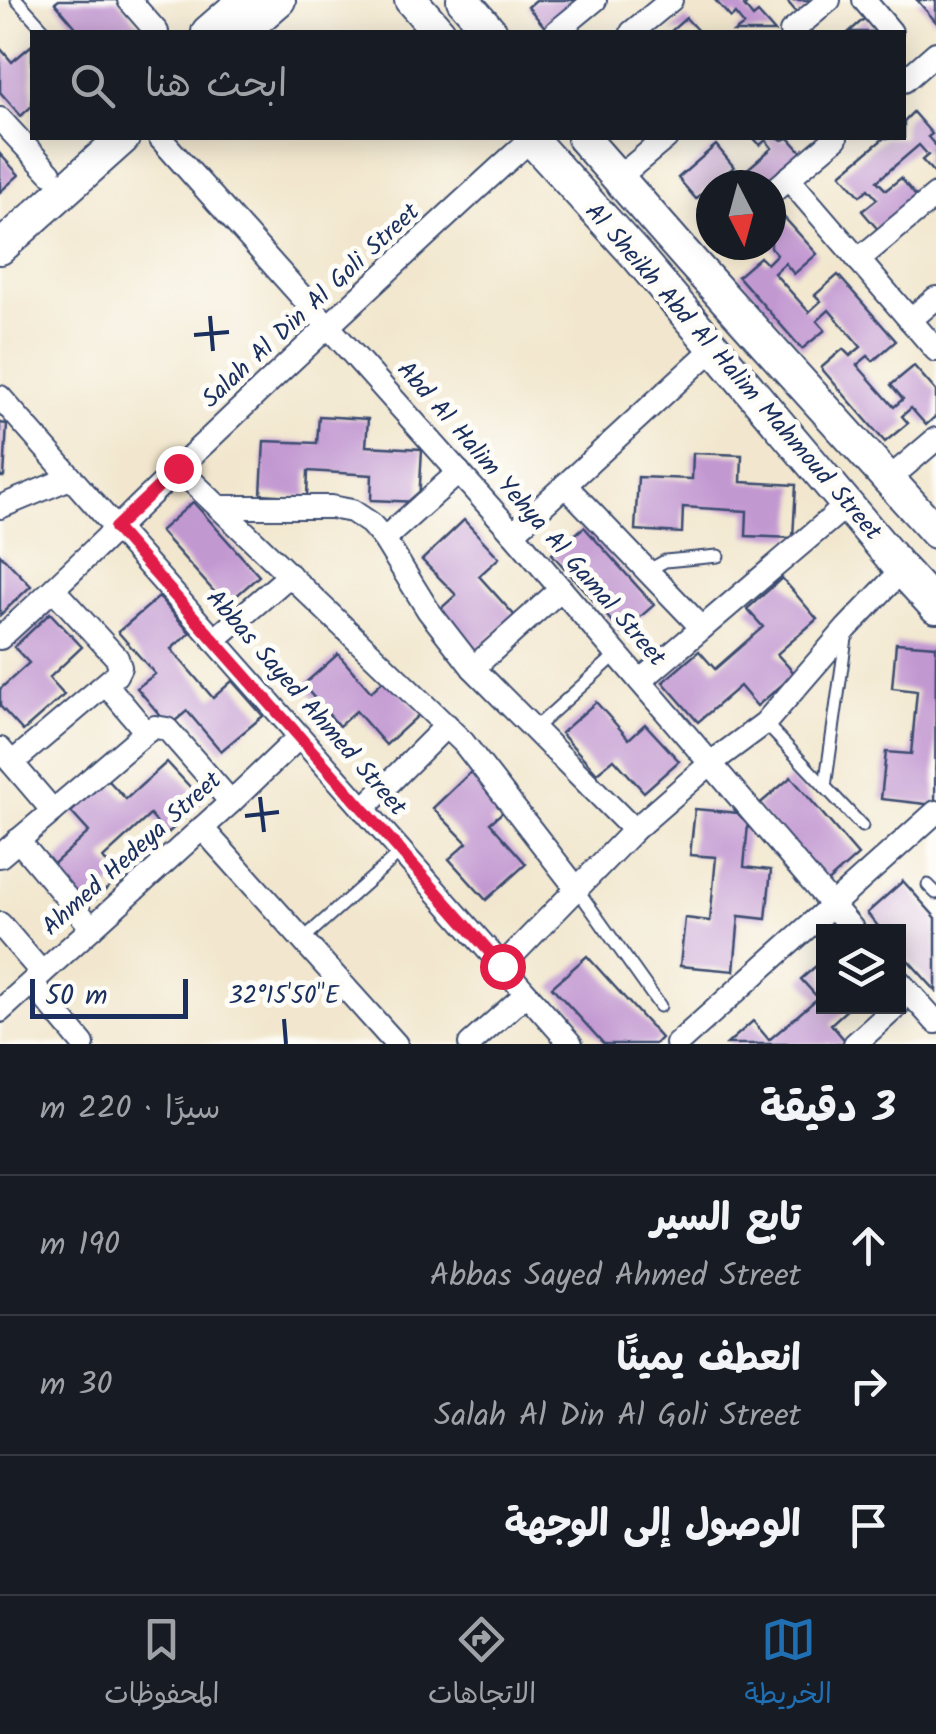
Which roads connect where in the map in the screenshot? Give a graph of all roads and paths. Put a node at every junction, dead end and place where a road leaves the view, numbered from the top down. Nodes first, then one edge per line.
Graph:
1 (18, 0) edge
2 (129, 0) edge
3 (245, 0) edge
4 (279, 0) edge
5 (411, 0) edge
6 (462, 0) edge
7 (595, 0) edge
8 (671, 0) edge
9 (829, 0) edge
10 (864, 0) edge
11 (44, 30) edge
12 (156, 30) edge
13 (210, 30) edge
14 (244, 30) edge
15 (437, 30) edge
16 (489, 30) edge
17 (558, 30) edge
18 (634, 30) edge
19 (793, 30) edge
20 (889, 30) edge
21 (0, 119) edge
22 (88, 140) edge
23 (122, 140) edge
24 (162, 140) edge
25 (528, 140) edge
26 (532, 140) edge
27 (585, 140) edge
28 (664, 140) edge
29 (834, 140) edge
30 (50, 174) junction
31 (618, 178) junction
32 (786, 181) edge
33 (786, 192) edge
34 (936, 195) edge
35 (0, 218) edge
36 (667, 234) junction
37 (0, 248) edge
38 (696, 249) edge
39 (637, 256) junction
40 (708, 260) edge
41 (858, 260) junction
42 (936, 298) edge
43 (910, 320) junction
44 (328, 325) junction
45 (714, 347) junction
46 (936, 350) edge
47 (0, 397) edge
48 (936, 439) edge
49 (178, 468) junction
50 (459, 472) junction
51 (70, 478) junction
52 (889, 479) junction
53 (565, 484) junction
54 (848, 504) junction
55 (0, 507) edge
56 (219, 507) junction
57 (115, 528) junction
58 (936, 532) edge
59 (514, 533) junction
60 (384, 539) junction
61 (718, 556) dead end
62 (902, 570) junction
63 (647, 571) junction
64 (290, 575) junction
65 (562, 589) junction
66 (54, 590) junction
67 (936, 606) edge
68 (702, 628) junction
69 (847, 628) junction
70 (0, 638) edge
71 (214, 640) junction
72 (617, 654) junction
73 (473, 668) junction
74 (640, 681) junction
75 (106, 684) junction
76 (765, 724) junction
77 (447, 726) junction
78 (534, 728) junction
79 (146, 732) junction
80 (299, 737) junction
81 (6, 756) edge
82 (711, 763) junction
83 (825, 787) junction
84 (231, 802) junction
85 (363, 809) junction
86 (53, 810) junction
87 (936, 812) edge
88 (862, 826) dead end
89 (202, 828) junction
90 (634, 830) junction
91 (9, 848) edge
92 (401, 852) junction
93 (577, 889) junction
94 (832, 906) junction
95 (0, 924) edge
96 (848, 924) edge
97 (92, 928) junction
98 (302, 940) junction
99 (502, 966) junction
100 (37, 978) junction
101 (526, 994) junction
102 (906, 1001) edge
103 (660, 1006) dead end
104 (0, 1010) edge
105 (884, 1014) edge
106 (936, 1022) edge
107 (83, 1044) edge
108 (396, 1044) edge
109 (470, 1044) edge
110 (571, 1044) edge
111 (676, 1044) edge
112 (855, 1044) edge

1 - 11 lane
2 - 12 street
3 - 13 street
4 - 14 street
5 - 15 street
6 - 16 street
7 - 17 street
8 - 18 street
9 - 19 street
10 - 20 street
21 - 30 street
22 - 30 street
23 - 37 street
24 - 44 street, Abd Al Halim Yehya Al Gamal Street
25 - 44 street, Salah Al Din Al Goli Street
26 - 39 street, Al Sheikh Abd Al Halim Mahmoud Street
27 - 31 street, Al Sheikh Abd Al Halim Mahmoud Street
28 - 31 street
29 - 32 street
30 - 35 street
31 - 36 street, Al Sheikh Abd Al Halim Mahmoud Street
33 - 41 street
34 - 41 street
36 - 38 street, Al Sheikh Abd Al Halim Mahmoud Street
36 - 39 street
39 - 45 street, Al Sheikh Abd Al Halim Mahmoud Street
40 - 52 street, Al Sheikh Abd Al Halim Mahmoud Street
41 - 43 street
42 - 43 street
43 - 46 street
44 - 49 street, Salah Al Din Al Goli Street
44 - 50 street, Abd Al Halim Yehya Al Gamal Street
45 - 53 street
45 - 54 street, Al Sheikh Abd Al Halim Mahmoud Street
47 - 51 street, Abbas Sayed Ahmed Street
48 - 52 street
49 - 56 street
49 - 57 street, Salah Al Din Al Goli Street
50 - 59 street, Abd Al Halim Yehya Al Gamal Street
50 - 60 street
51 - 55 street
51 - 57 street, Abbas Sayed Ahmed Street
52 - 58 street, Al Sheikh Abd Al Halim Mahmoud Street
53 - 59 street
53 - 63 street
54 - 62 street, Al Sheikh Abd Al Halim Mahmoud Street
54 - 68 street
56 - 60 street
56 - 64 street
57 - 66 street, Salah Al Din Al Goli Street
57 - 71 street, Abbas Sayed Ahmed Street
59 - 65 street, Abd Al Halim Yehya Al Gamal Street
60 - 73 street
61 - 63 lane
62 - 67 street, Al Sheikh Abd Al Halim Mahmoud Street
62 - 69 street
63 - 68 street
64 - 71 street
64 - 77 street
65 - 72 street, Abd Al Halim Yehya Al Gamal Street
65 - 73 street
66 - 70 street, Salah Al Din Al Goli Street
66 - 75 street
68 - 74 street
69 - 76 street
69 - 83 lane
71 - 80 street, Abbas Sayed Ahmed Street
72 - 74 street, Abd Al Halim Yehya Al Gamal Street
72 - 78 lane
73 - 78 street
74 - 82 street, Abd Al Halim Yehya Al Gamal Street
75 - 79 street
75 - 81 street
76 - 82 street
76 - 83 lane
77 - 85 street
77 - 93 street
78 - 90 street
79 - 84 street
79 - 86 street
80 - 84 street, Ahmed Hedeya Street
80 - 85 street, Abbas Sayed Ahmed Street
81 - 86 street
82 - 90 street
82 - 94 street, Abd Al Halim Yehya Al Gamal Street
83 - 88 lane
84 - 89 street, Ahmed Hedeya Street
85 - 92 street, Abbas Sayed Ahmed Street
86 - 91 street
87 - 94 street
89 - 97 street, Ahmed Hedeya Street
89 - 98 street
90 - 93 street
91 - 97 street
92 - 98 lane
92 - 99 street, Abbas Sayed Ahmed Street
93 - 99 street
93 - 103 lane
94 - 96 street, Abd Al Halim Yehya Al Gamal Street
94 - 111 street
95 - 100 street
97 - 100 street, Ahmed Hedeya Street
98 - 108 street
99 - 101 street, Abbas Sayed Ahmed Street
100 - 104 street, Ahmed Hedeya Street
100 - 107 street
101 - 109 street
101 - 110 street, Abbas Sayed Ahmed Street
102 - 106 street
105 - 112 street

